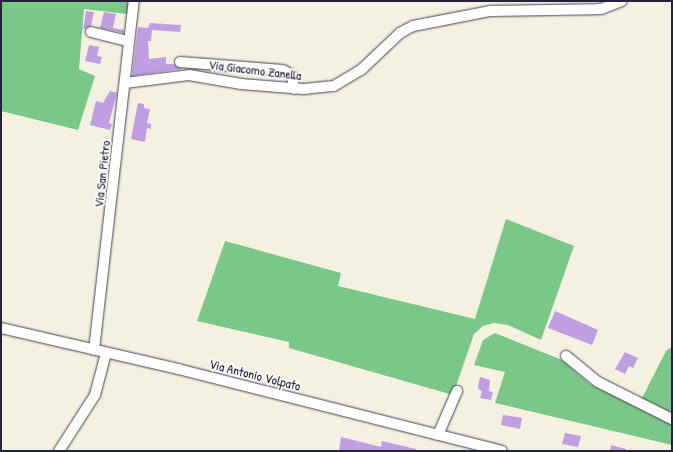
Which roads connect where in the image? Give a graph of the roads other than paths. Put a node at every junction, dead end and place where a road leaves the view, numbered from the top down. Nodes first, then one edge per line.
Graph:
1 (134, 1) edge
2 (622, 1) edge
3 (93, 32) dead end
4 (128, 41) junction
5 (180, 62) dead end
6 (125, 83) junction
7 (294, 88) junction
8 (1, 328) edge
9 (94, 350) junction
10 (106, 353) junction
11 (566, 356) dead end
12 (457, 391) dead end
13 (672, 419) edge
14 (438, 435) junction
15 (59, 451) edge
16 (502, 451) edge

1 - 4 street, Via San Pietro
2 - 7 street, Via Giacomo Zanella
3 - 4 street
4 - 6 street, Via San Pietro
5 - 7 street
6 - 7 street, Via Giacomo Zanella
6 - 9 street, Via San Pietro
8 - 9 street, Via Antonio Volpato
9 - 10 street, Via Antonio Volpato
10 - 14 street, Via Antonio Volpato
10 - 15 street
11 - 13 street
12 - 14 street
14 - 16 street, Via Antonio Volpato

